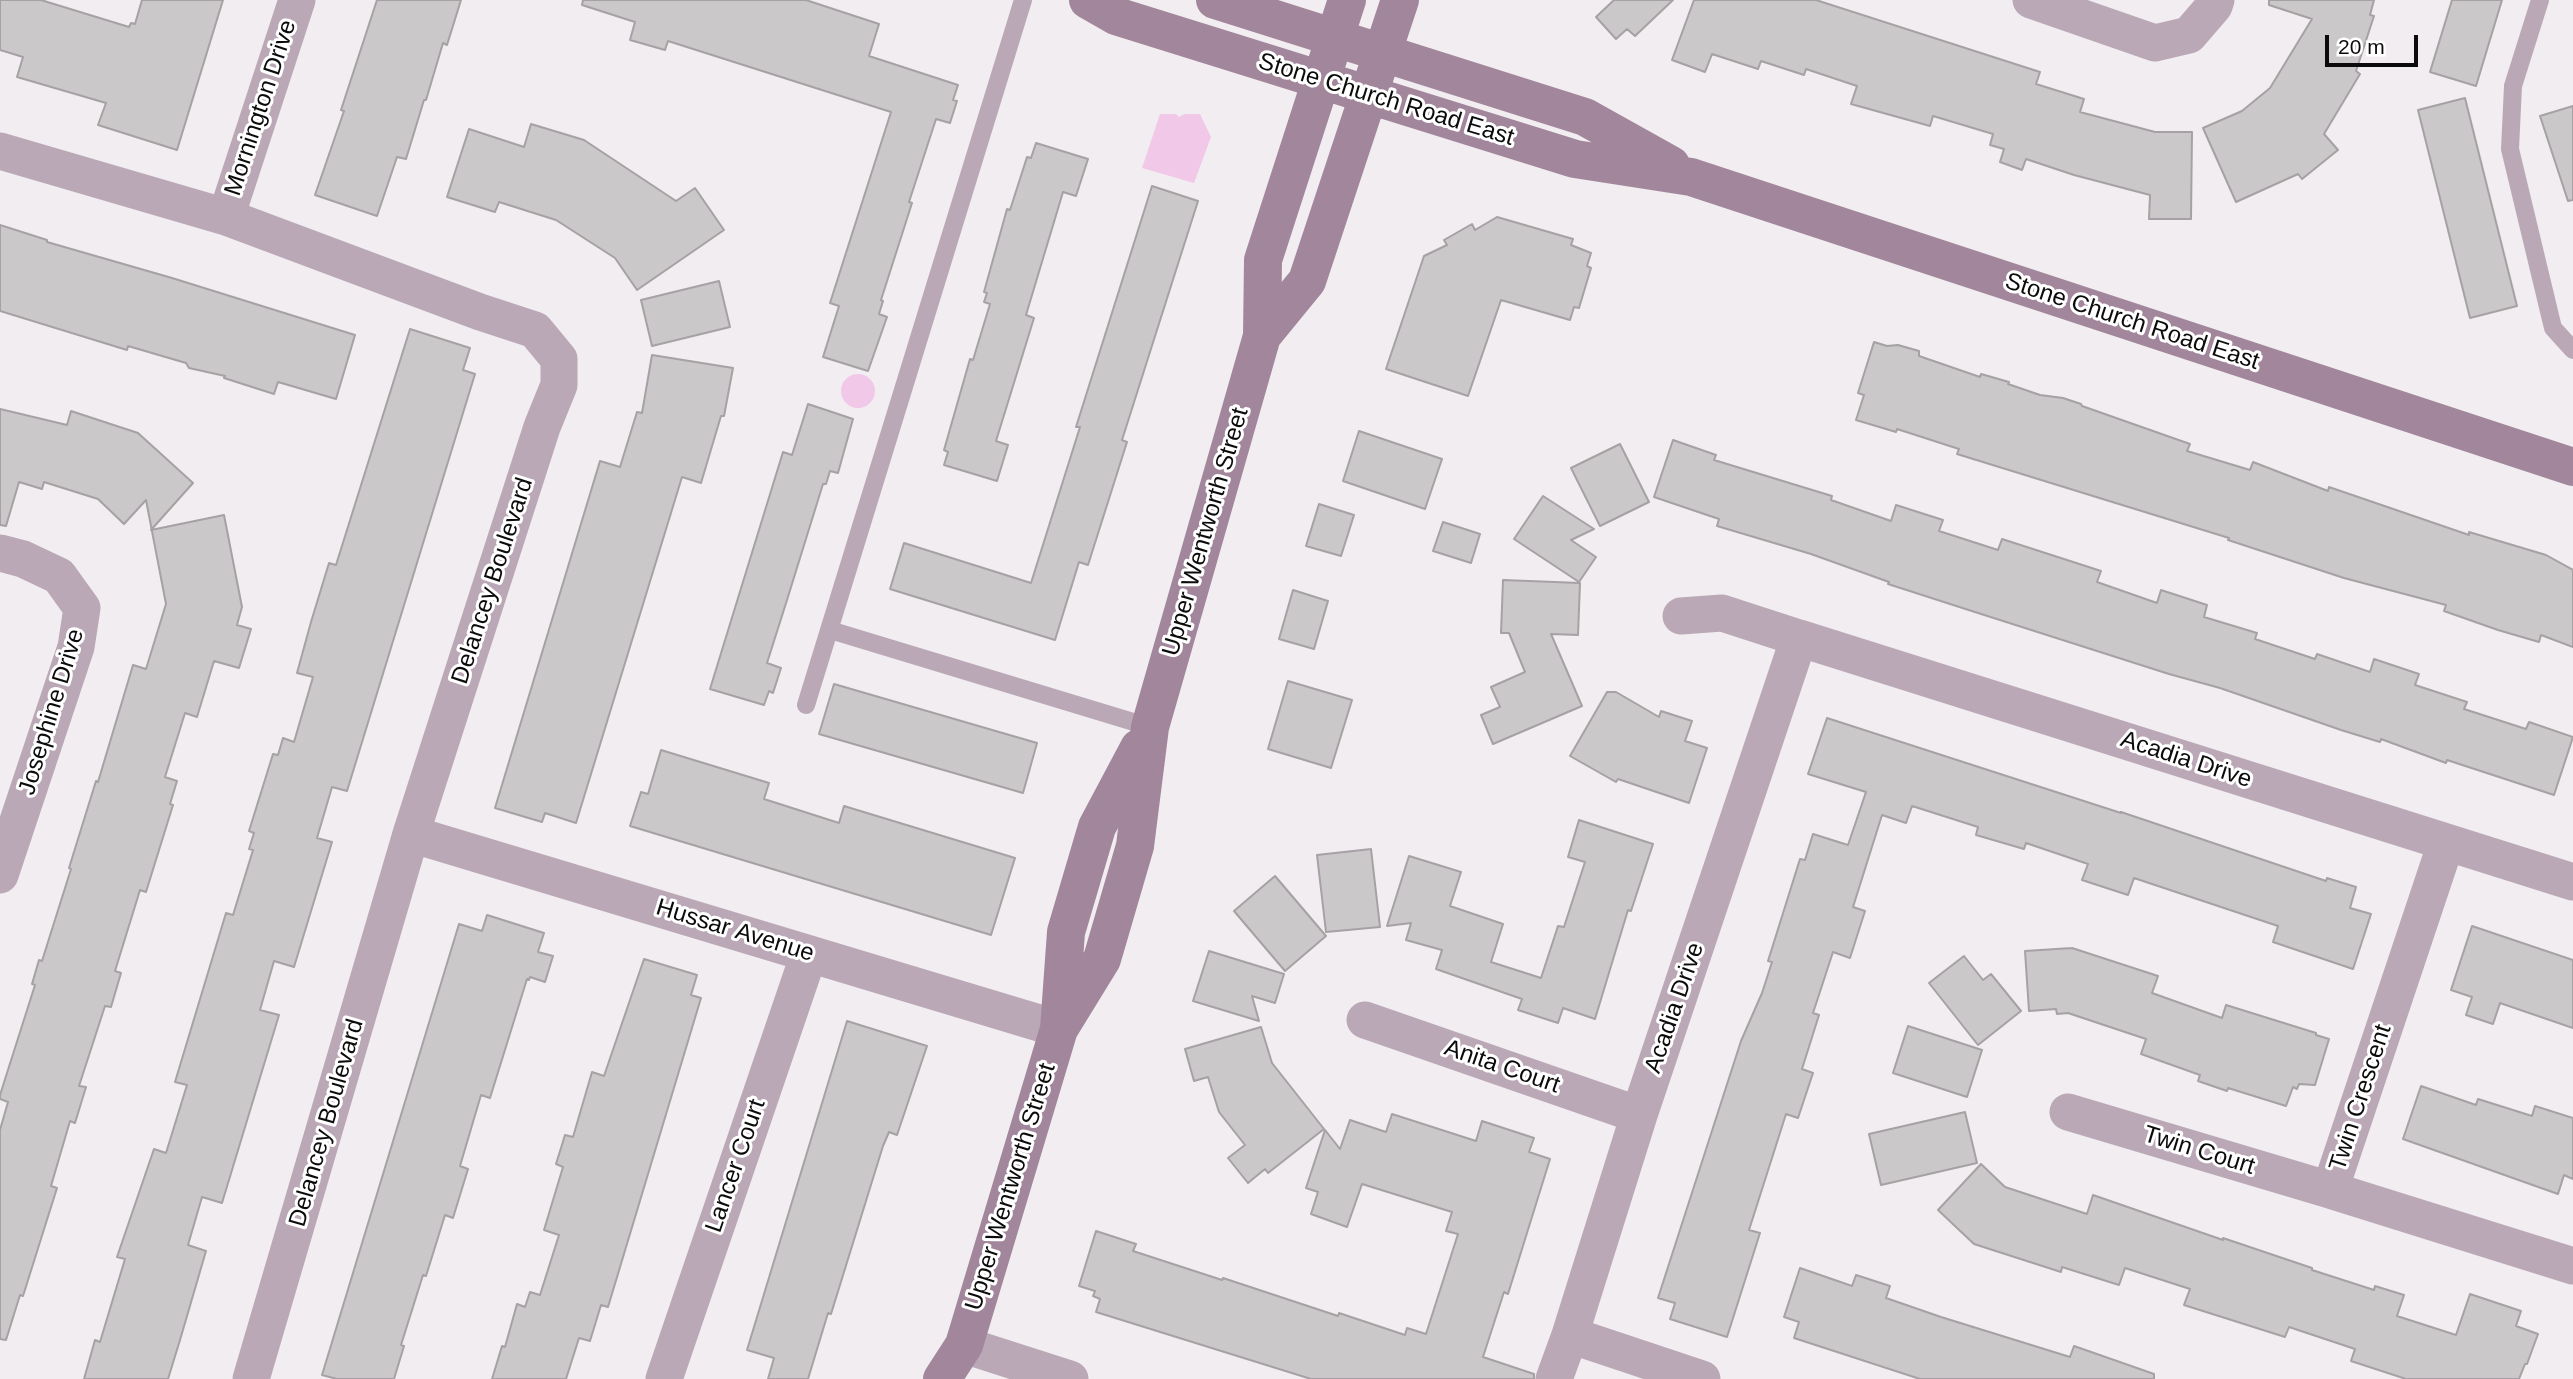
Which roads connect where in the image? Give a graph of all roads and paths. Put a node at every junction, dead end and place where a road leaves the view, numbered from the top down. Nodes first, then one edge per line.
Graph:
1 (297, 0) edge
2 (1023, 0) edge
3 (1088, 0) edge
4 (1214, 0) edge
5 (1347, 0) edge
6 (1401, 0) edge
7 (2031, 0) edge
8 (2216, 0) edge
9 (2540, 0) edge
10 (1335, 38) junction
11 (1383, 53) junction
12 (1321, 80) junction
13 (1369, 95) junction
14 (0, 151) edge
15 (1691, 177) junction
16 (226, 216) junction
17 (1262, 336) junction
18 (2573, 350) edge
19 (2573, 467) edge
20 (0, 553) edge
21 (1681, 616) dead end
22 (830, 630) junction
23 (1799, 638) junction
24 (806, 705) dead end
25 (1150, 727) junction
26 (411, 834) junction
27 (2446, 843) junction
28 (0, 875) edge
29 (2573, 882) edge
30 (809, 954) junction
31 (1365, 1020) dead end
32 (1059, 1029) junction
33 (2068, 1112) dead end
34 (1639, 1115) junction
35 (2330, 1191) junction
36 (2573, 1266) edge
37 (1570, 1335) junction
38 (963, 1362) edge
39 (251, 1379) edge
40 (664, 1379) edge
41 (942, 1379) edge
42 (1070, 1379) edge
43 (1554, 1379) edge
44 (1702, 1379) edge

1 - 16 street, Mornington Drive
2 - 22 lane
3 - 12 main road, Stone Church Road East
4 - 10 main road, Stone Church Road East
5 - 10 main road, Upper Wentworth Street
6 - 11 main road, Upper Wentworth Street
7 - 8 street
9 - 18 lane
10 - 11 main road, Stone Church Road East
10 - 12 main road, Upper Wentworth Street
11 - 13 main road, Upper Wentworth Street
11 - 15 main road, Stone Church Road East
12 - 13 main road, Stone Church Road East
12 - 17 main road, Upper Wentworth Street
13 - 15 main road, Stone Church Road East
13 - 17 main road, Upper Wentworth Street
14 - 16 street, Delancey Boulevard
15 - 19 main road, Stone Church Road East
16 - 26 street, Delancey Boulevard
17 - 25 main road, Upper Wentworth Street
20 - 28 street, Josephine Drive
21 - 23 street, Acadia Drive
22 - 24 lane
22 - 25 lane
23 - 27 street, Acadia Drive
23 - 34 street, Acadia Drive
25 - 32 main road, Upper Wentworth Street
26 - 30 street, Hussar Avenue
26 - 39 street, Delancey Boulevard
27 - 29 street, Acadia Drive
27 - 35 street, Twin Crescent
30 - 32 street, Hussar Avenue
30 - 40 street, Lancer Court
31 - 34 street, Anita Court
32 - 38 main road, Upper Wentworth Street
33 - 35 street, Twin Court
34 - 37 street, Acadia Drive
35 - 36 street, Twin Crescent
37 - 43 street, Acadia Drive
37 - 44 street
38 - 41 main road, Upper Wentworth Street
38 - 42 street

